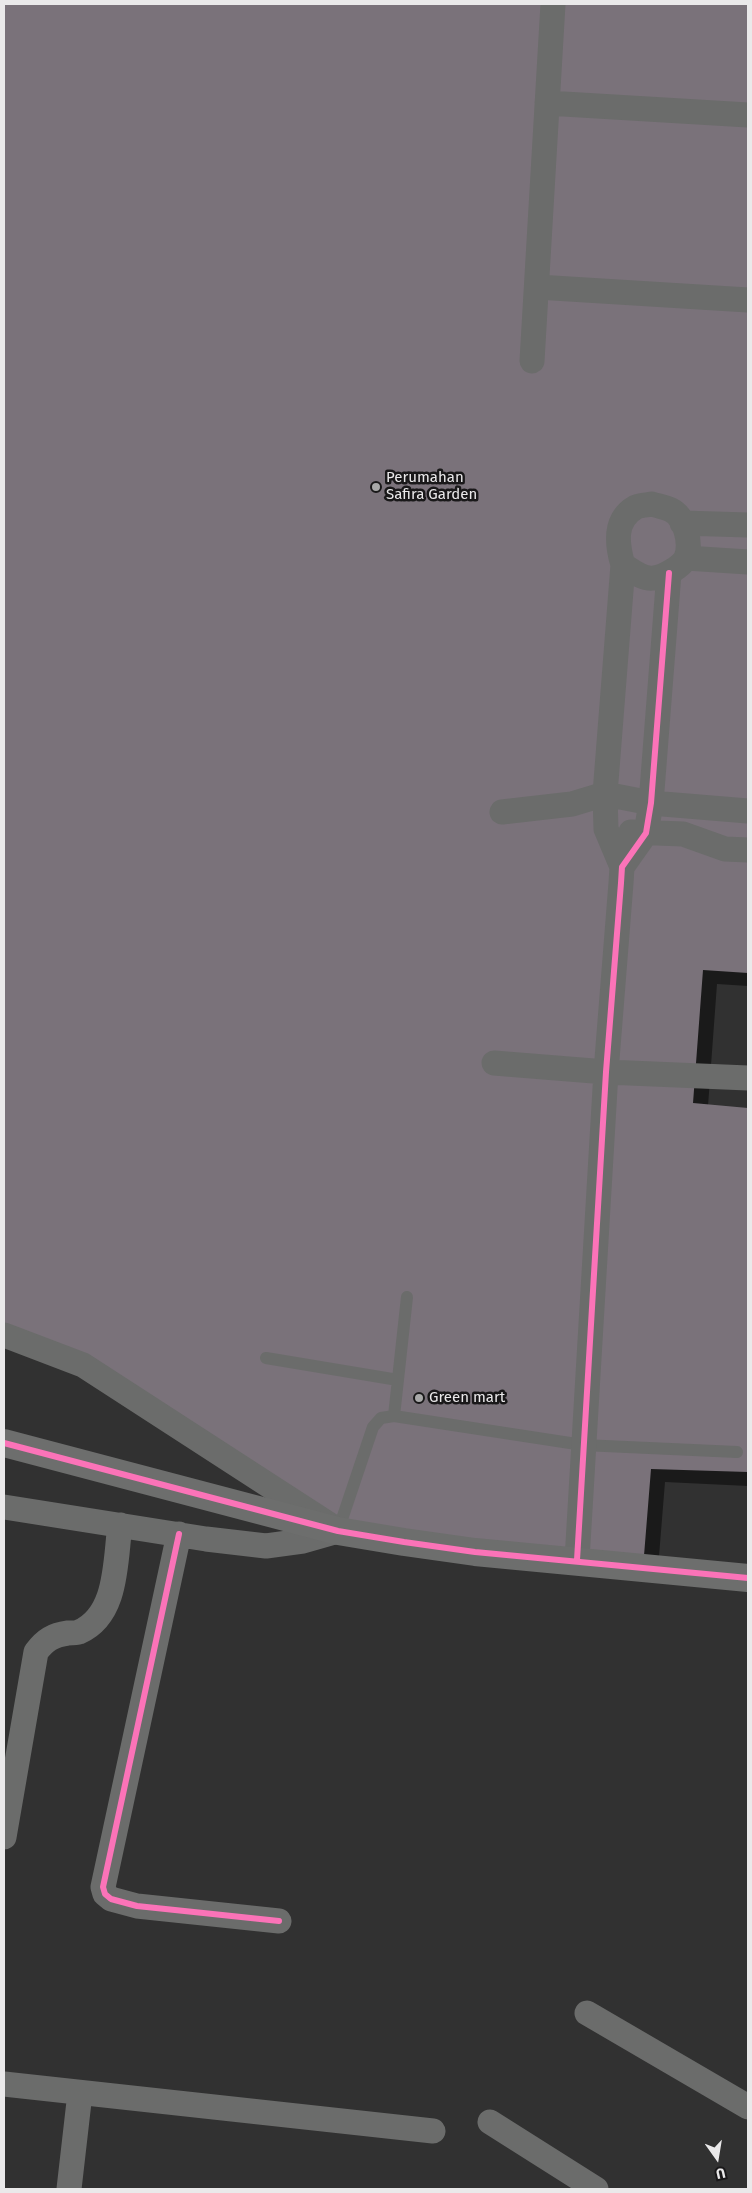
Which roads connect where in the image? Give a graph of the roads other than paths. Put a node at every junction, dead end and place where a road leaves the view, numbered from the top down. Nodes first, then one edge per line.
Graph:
1 (553, 4) edge
2 (547, 103) junction
3 (748, 115) edge
4 (536, 287) junction
5 (748, 300) edge
6 (532, 361) dead end
7 (682, 523) junction
8 (748, 525) edge
9 (748, 562) edge
10 (623, 565) junction
11 (677, 566) junction
12 (605, 794) junction
13 (651, 803) junction
14 (572, 804) junction
15 (748, 811) edge
16 (502, 812) dead end
17 (606, 829) junction
18 (646, 834) junction
19 (748, 850) edge
20 (622, 867) junction
21 (494, 1063) dead end
22 (606, 1072) junction
23 (748, 1078) edge
24 (407, 1297) dead end
25 (4, 1335) edge
26 (266, 1358) dead end
27 (398, 1380) junction
28 (394, 1416) junction
29 (4, 1443) edge
30 (583, 1445) junction
31 (738, 1452) dead end
32 (4, 1507) edge
33 (120, 1525) junction
34 (338, 1531) junction
35 (179, 1534) junction
36 (576, 1560) junction
37 (748, 1578) edge
38 (4, 1837) edge
39 (279, 1921) dead end
40 (587, 2014) dead end
41 (4, 2084) edge
42 (80, 2093) junction
43 (748, 2107) edge
44 (490, 2122) dead end
45 (433, 2131) dead end
46 (69, 2189) edge
47 (596, 2189) edge

1 - 2 street
2 - 3 street
2 - 4 street
4 - 5 street
4 - 6 street
7 - 8 street
7 - 10 street
7 - 11 street
9 - 11 street
10 - 11 street
10 - 12 street
11 - 13 street
12 - 13 street
12 - 14 street
12 - 17 street
13 - 15 street
13 - 18 street
14 - 16 street
14 - 17 street
17 - 18 street
17 - 20 street
18 - 19 street
18 - 20 street
20 - 22 street
21 - 22 street
22 - 23 street
22 - 30 street
24 - 27 lane
25 - 34 street
26 - 27 lane
27 - 28 lane
28 - 30 lane
28 - 34 lane
29 - 34 street
30 - 31 lane
30 - 36 street
32 - 33 street
33 - 35 street
33 - 38 street
34 - 35 street
34 - 36 street
35 - 39 street
36 - 37 street
40 - 43 street
41 - 42 street
42 - 45 street
42 - 46 street
44 - 47 street

